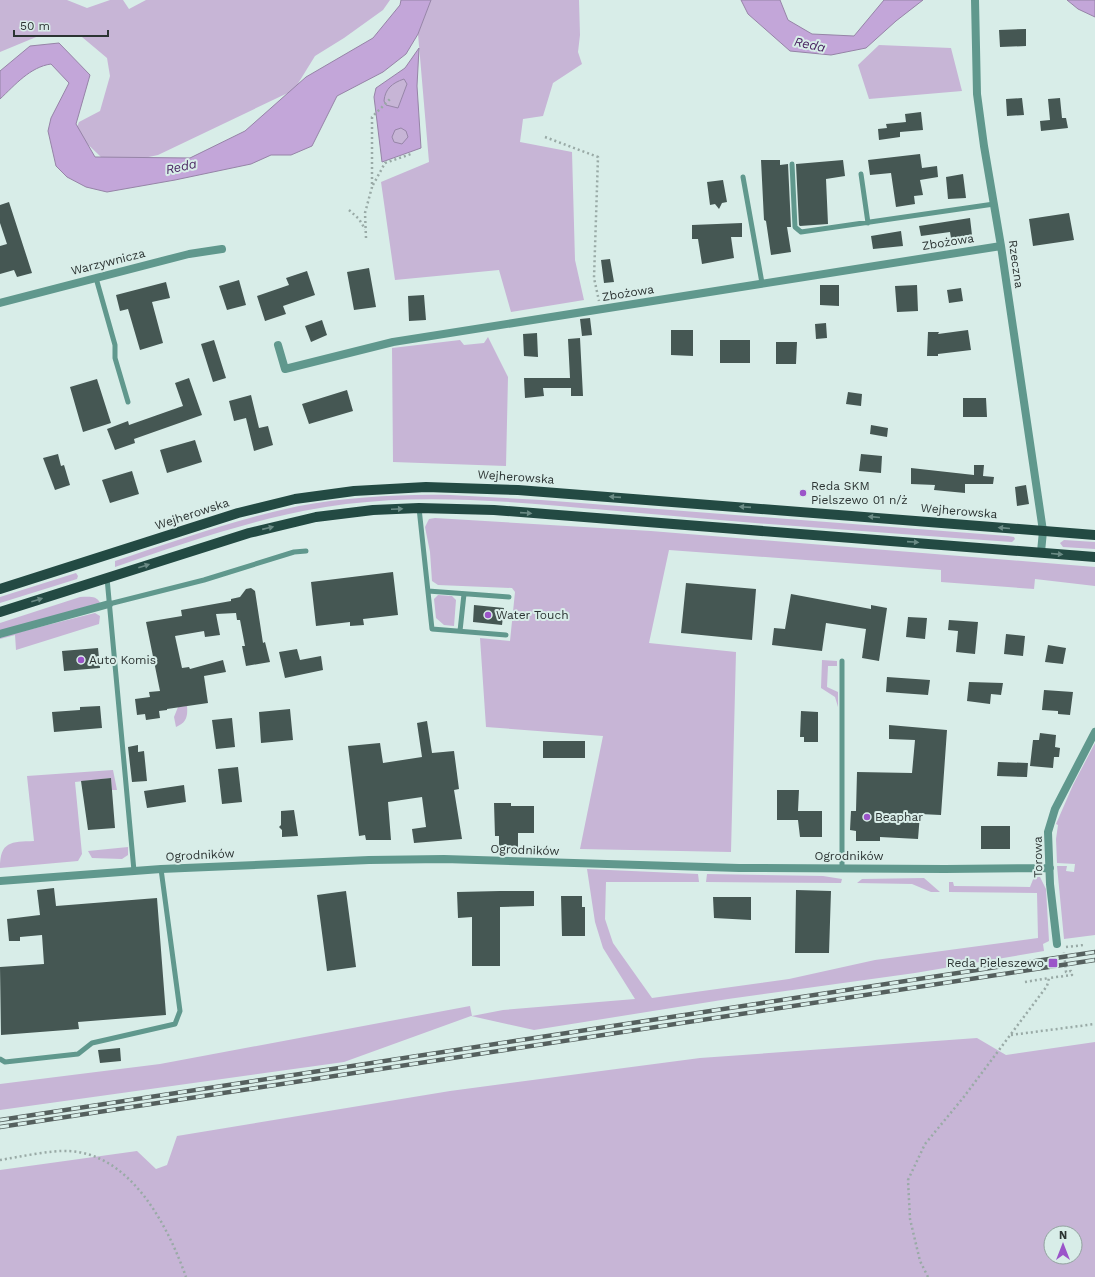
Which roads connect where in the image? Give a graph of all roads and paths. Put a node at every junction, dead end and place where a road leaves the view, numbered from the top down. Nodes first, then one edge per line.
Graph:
1 (975, 0) edge
2 (389, 99) dead end
3 (545, 137) dead end
4 (411, 154) dead end
5 (792, 164) dead end
6 (860, 174) dead end
7 (743, 177) dead end
8 (372, 188) junction
9 (994, 204) junction
10 (349, 210) dead end
11 (868, 223) junction
12 (365, 229) junction
13 (366, 238) dead end
14 (1001, 246) junction
15 (222, 249) dead end
16 (96, 278) junction
17 (762, 283) junction
18 (0, 303) edge
19 (601, 309) junction
20 (278, 344) dead end
21 (128, 402) dead end
22 (419, 508) junction
23 (1043, 531) junction
24 (1095, 535) edge
25 (306, 551) dead end
26 (1041, 552) junction
27 (1095, 557) edge
28 (107, 578) junction
29 (0, 589) edge
30 (428, 590) junction
31 (464, 594) junction
32 (509, 598) dead end
33 (109, 604) junction
34 (0, 612) edge
35 (460, 631) junction
36 (0, 634) edge
37 (506, 635) dead end
38 (842, 661) dead end
39 (1095, 732) edge
40 (842, 867) junction
41 (1050, 868) junction
42 (161, 869) junction
43 (134, 871) junction
44 (0, 881) edge
45 (1084, 945) dead end
46 (1060, 948) junction
47 (1049, 978) junction
48 (1025, 982) dead end
49 (1095, 1024) edge
50 (1011, 1035) junction
51 (0, 1059) edge
52 (0, 1160) edge
53 (186, 1277) edge
54 (928, 1277) edge

1 - 9 street, Rzeczna
2 - 8 path
3 - 19 path
4 - 8 path
5 - 11 lane
6 - 11 lane
7 - 17 lane
8 - 12 path
9 - 11 lane
9 - 14 street, Rzeczna
10 - 12 path
12 - 13 path
14 - 17 street, Zbożowa
14 - 23 street, Rzeczna
15 - 16 street, Warzywnicza
16 - 18 street, Warzywnicza
16 - 21 lane
17 - 19 street, Zbożowa
19 - 20 street, Zbożowa
22 -> 26 main road
28 -> 22 main road
22 - 30 lane
23 - 24 main road, Wejherowska
23 - 26 street
23 -> 29 main road, Wejherowska
25 - 33 lane
26 -> 27 main road
28 - 33 lane
34 -> 28 main road
30 - 31 lane
30 - 35 lane
31 - 32 lane
31 - 35 lane
33 - 36 street
33 - 43 lane
35 - 37 lane
38 - 40 lane
39 - 41 street, Torowa
40 - 41 street, Ogrodników
40 - 42 street, Ogrodników
41 - 46 street, Torowa
42 - 43 street, Ogrodników
42 - 51 lane
43 - 44 street, Ogrodników
45 - 46 path
46 - 47 path
47 - 48 path
47 - 50 path
49 - 50 path
50 - 54 path
52 - 53 path

